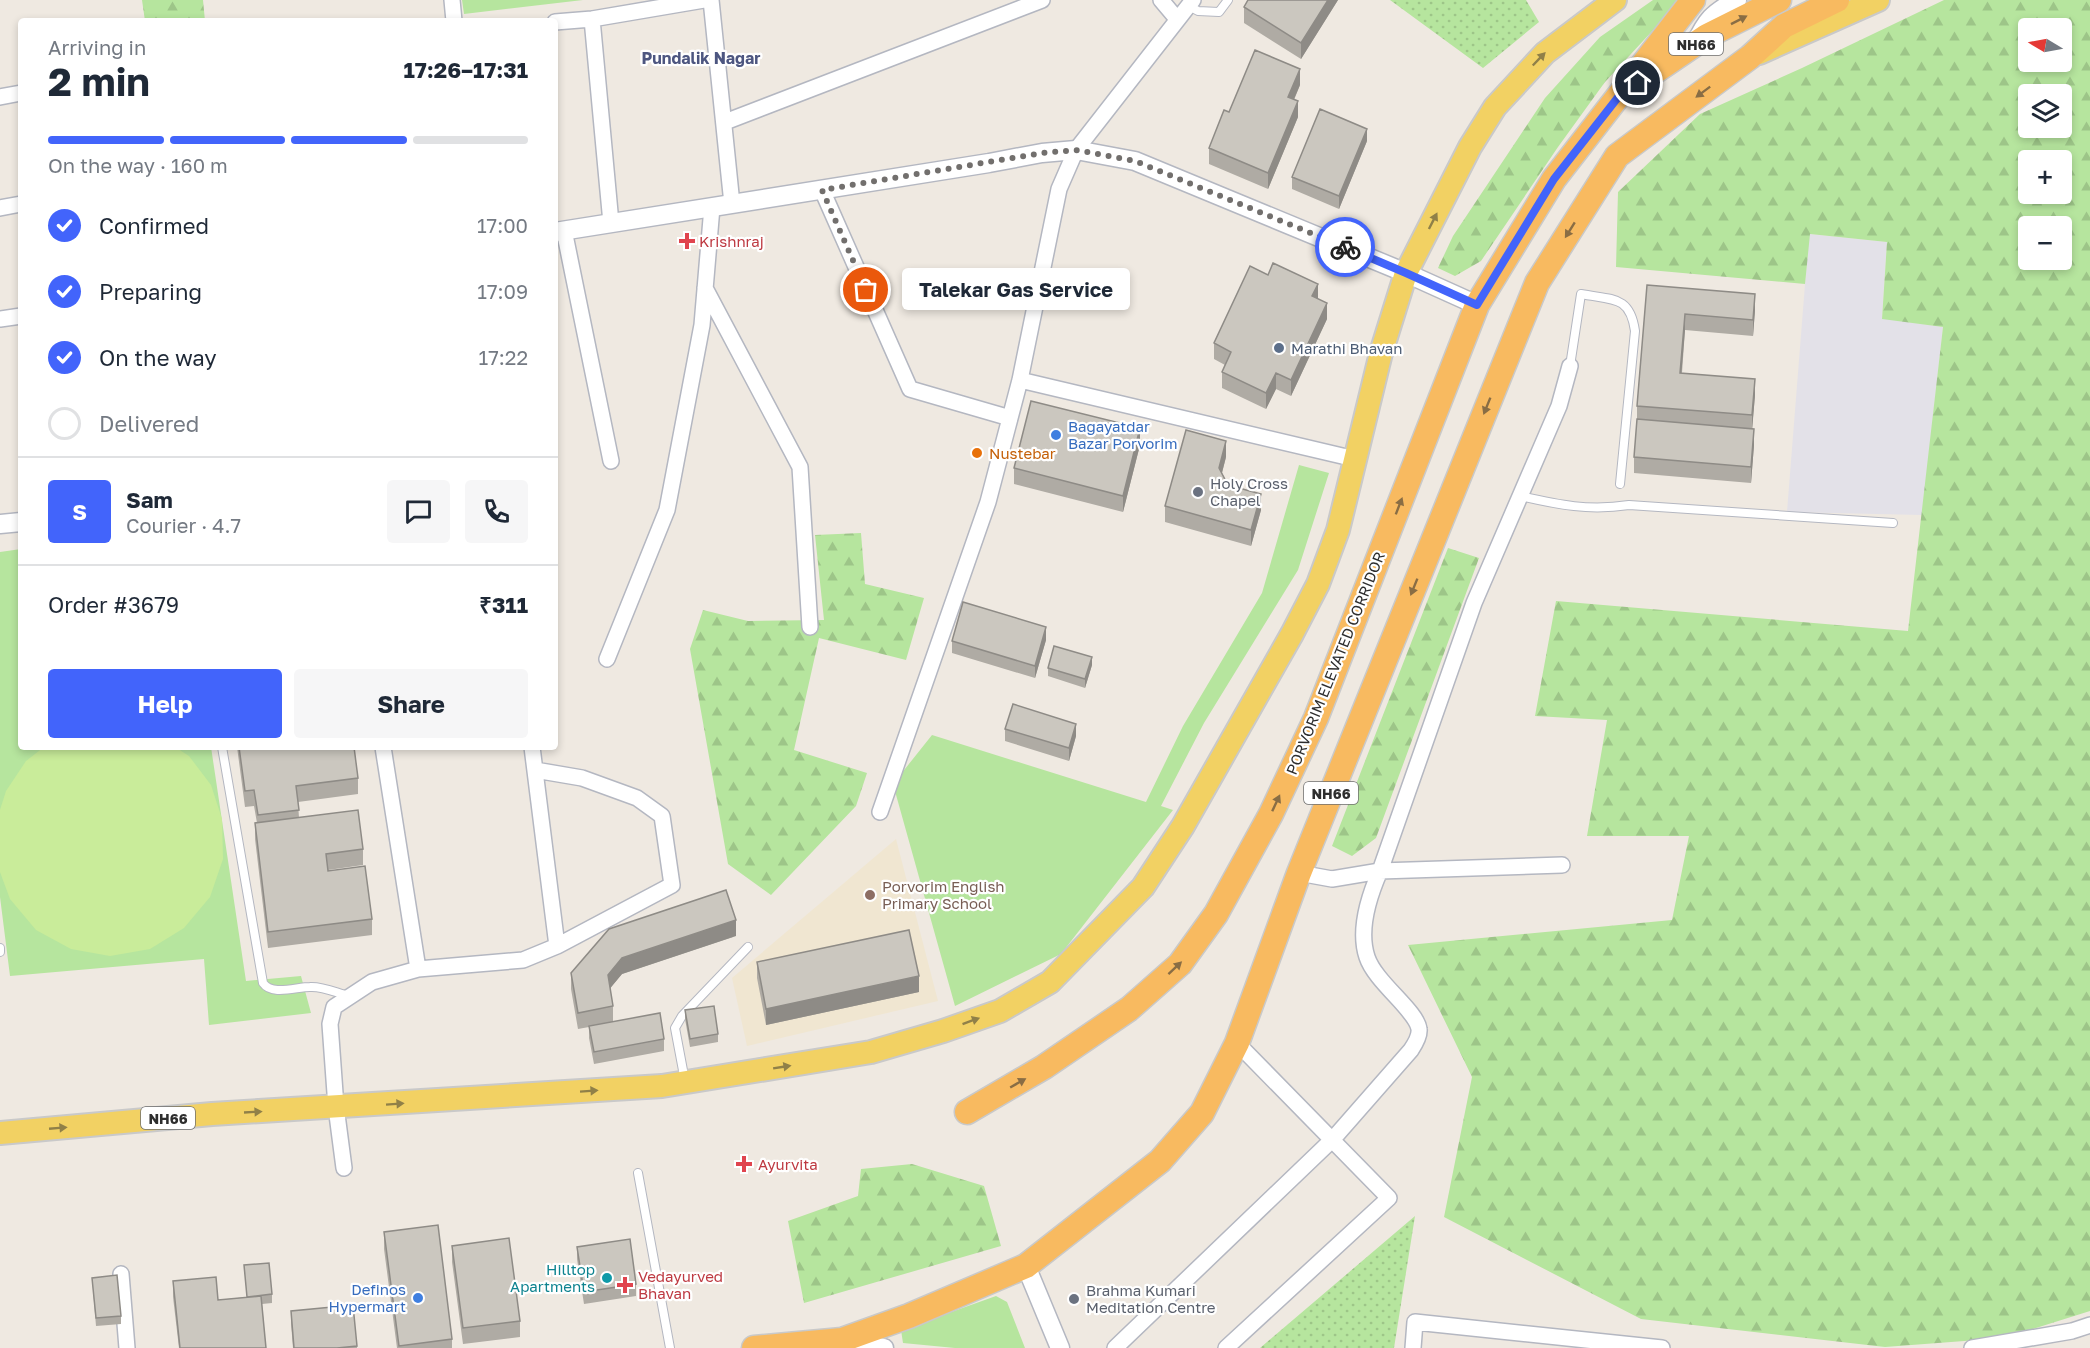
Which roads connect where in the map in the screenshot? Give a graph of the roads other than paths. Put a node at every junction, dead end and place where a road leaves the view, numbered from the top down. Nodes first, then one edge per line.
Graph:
1 (452, 0) edge
2 (704, 0) edge
3 (711, 0) edge
4 (1042, 0) edge
5 (1161, 0) edge
6 (1228, 0) edge
7 (1615, 0) edge
8 (1693, 0) edge
9 (1737, 0) edge
10 (1779, 0) edge
11 (1837, 0) edge
12 (1878, 0) edge
13 (1191, 3) edge
14 (454, 18) edge
15 (592, 19) junction
16 (1177, 19) junction
17 (558, 22) edge
18 (1695, 45) junction
19 (1750, 57) junction
20 (18, 94) edge
21 (1619, 96) junction
22 (0, 97) edge
23 (724, 122) junction
24 (1076, 150) junction
25 (822, 190) junction
26 (732, 204) junction
27 (18, 205) edge
28 (712, 207) junction
29 (0, 208) edge
30 (611, 223) junction
31 (560, 231) edge
32 (1406, 273) junction
33 (705, 288) junction
34 (1477, 305) junction
35 (18, 316) edge
36 (0, 319) edge
37 (1569, 366) joint
38 (1020, 380) junction
39 (1010, 418) junction
40 (1355, 459) junction
41 (611, 461) dead end
42 (1620, 484) dead end
43 (1520, 496) junction
44 (18, 522) edge
45 (1893, 523) dead end
46 (0, 524) edge
47 (810, 627) dead end
48 (607, 659) dead end
49 (223, 750) edge
50 (382, 750) edge
51 (532, 750) edge
52 (535, 770) junction
53 (880, 812) dead end
54 (1562, 865) dead end
55 (1380, 871) junction
56 (1299, 873) junction
57 (557, 946) junction
58 (748, 947) dead end
59 (418, 969) junction
60 (350, 997) junction
61 (1237, 1043) junction
62 (685, 1083) junction
63 (336, 1107) junction
64 (967, 1112) dead end
65 (0, 1133) edge
66 (1333, 1139) junction
67 (344, 1168) dead end
68 (638, 1173) dead end
69 (1026, 1266) junction
70 (121, 1274) dead end
71 (2090, 1325) edge
72 (842, 1340) junction
73 (127, 1348) edge
74 (670, 1348) edge
75 (754, 1348) edge
76 (884, 1348) edge
77 (1060, 1348) edge
78 (1115, 1348) edge
79 (1226, 1348) edge
80 (1413, 1348) edge
81 (1662, 1348) edge
82 (1972, 1348) edge

1 - 14 street
2 - 15 street
3 - 23 street
4 - 23 street
5 - 16 street
6 - 13 lane
32 -> 7 main road
8 - 21 highway
9 - 18 street
18 -> 10 highway, NH66
11 - 19 highway, NH66
12 - 19 main road
13 - 16 street
15 - 17 street
15 - 30 street
16 - 24 street
18 - 21 highway, NH66
19 -> 56 highway, NH66
20 - 22 street
21 - 34 highway, NH66
23 - 26 street
24 - 25 street
24 - 32 street
24 - 38 street
25 - 26 street
25 - 39 street
26 - 28 street
27 - 29 street
28 - 30 street
28 - 33 street
30 - 31 street
31 - 41 street
32 - 34 street
32 - 40 main road, NH66
33 - 47 street
33 - 48 street
64 -> 34 highway, PORVORIM ELEVATED CORRIDOR
35 - 36 street
37 - 42 lane
37 - 43 street
38 - 39 street
38 - 40 street
39 - 53 street
62 -> 40 main road, NH66
43 - 45 lane
43 - 55 street
44 - 46 street
49 - 60 lane
50 - 59 street
51 - 52 street
52 - 57 street
52 - 57 street
54 - 55 street
55 - 56 street
55 - 66 street
56 - 61 highway, NH66
57 - 59 street
58 - 62 lane
59 - 60 street
60 - 63 street
61 - 66 street
61 - 69 highway, NH66
63 -> 62 main road, NH66
65 -> 63 main road, NH66
63 - 67 street
66 - 78 street
66 - 79 street
68 - 74 lane
69 - 72 highway, NH66
69 - 77 street
70 - 73 street
71 - 82 street
72 - 75 highway, NH66
72 - 76 street
80 - 81 street

